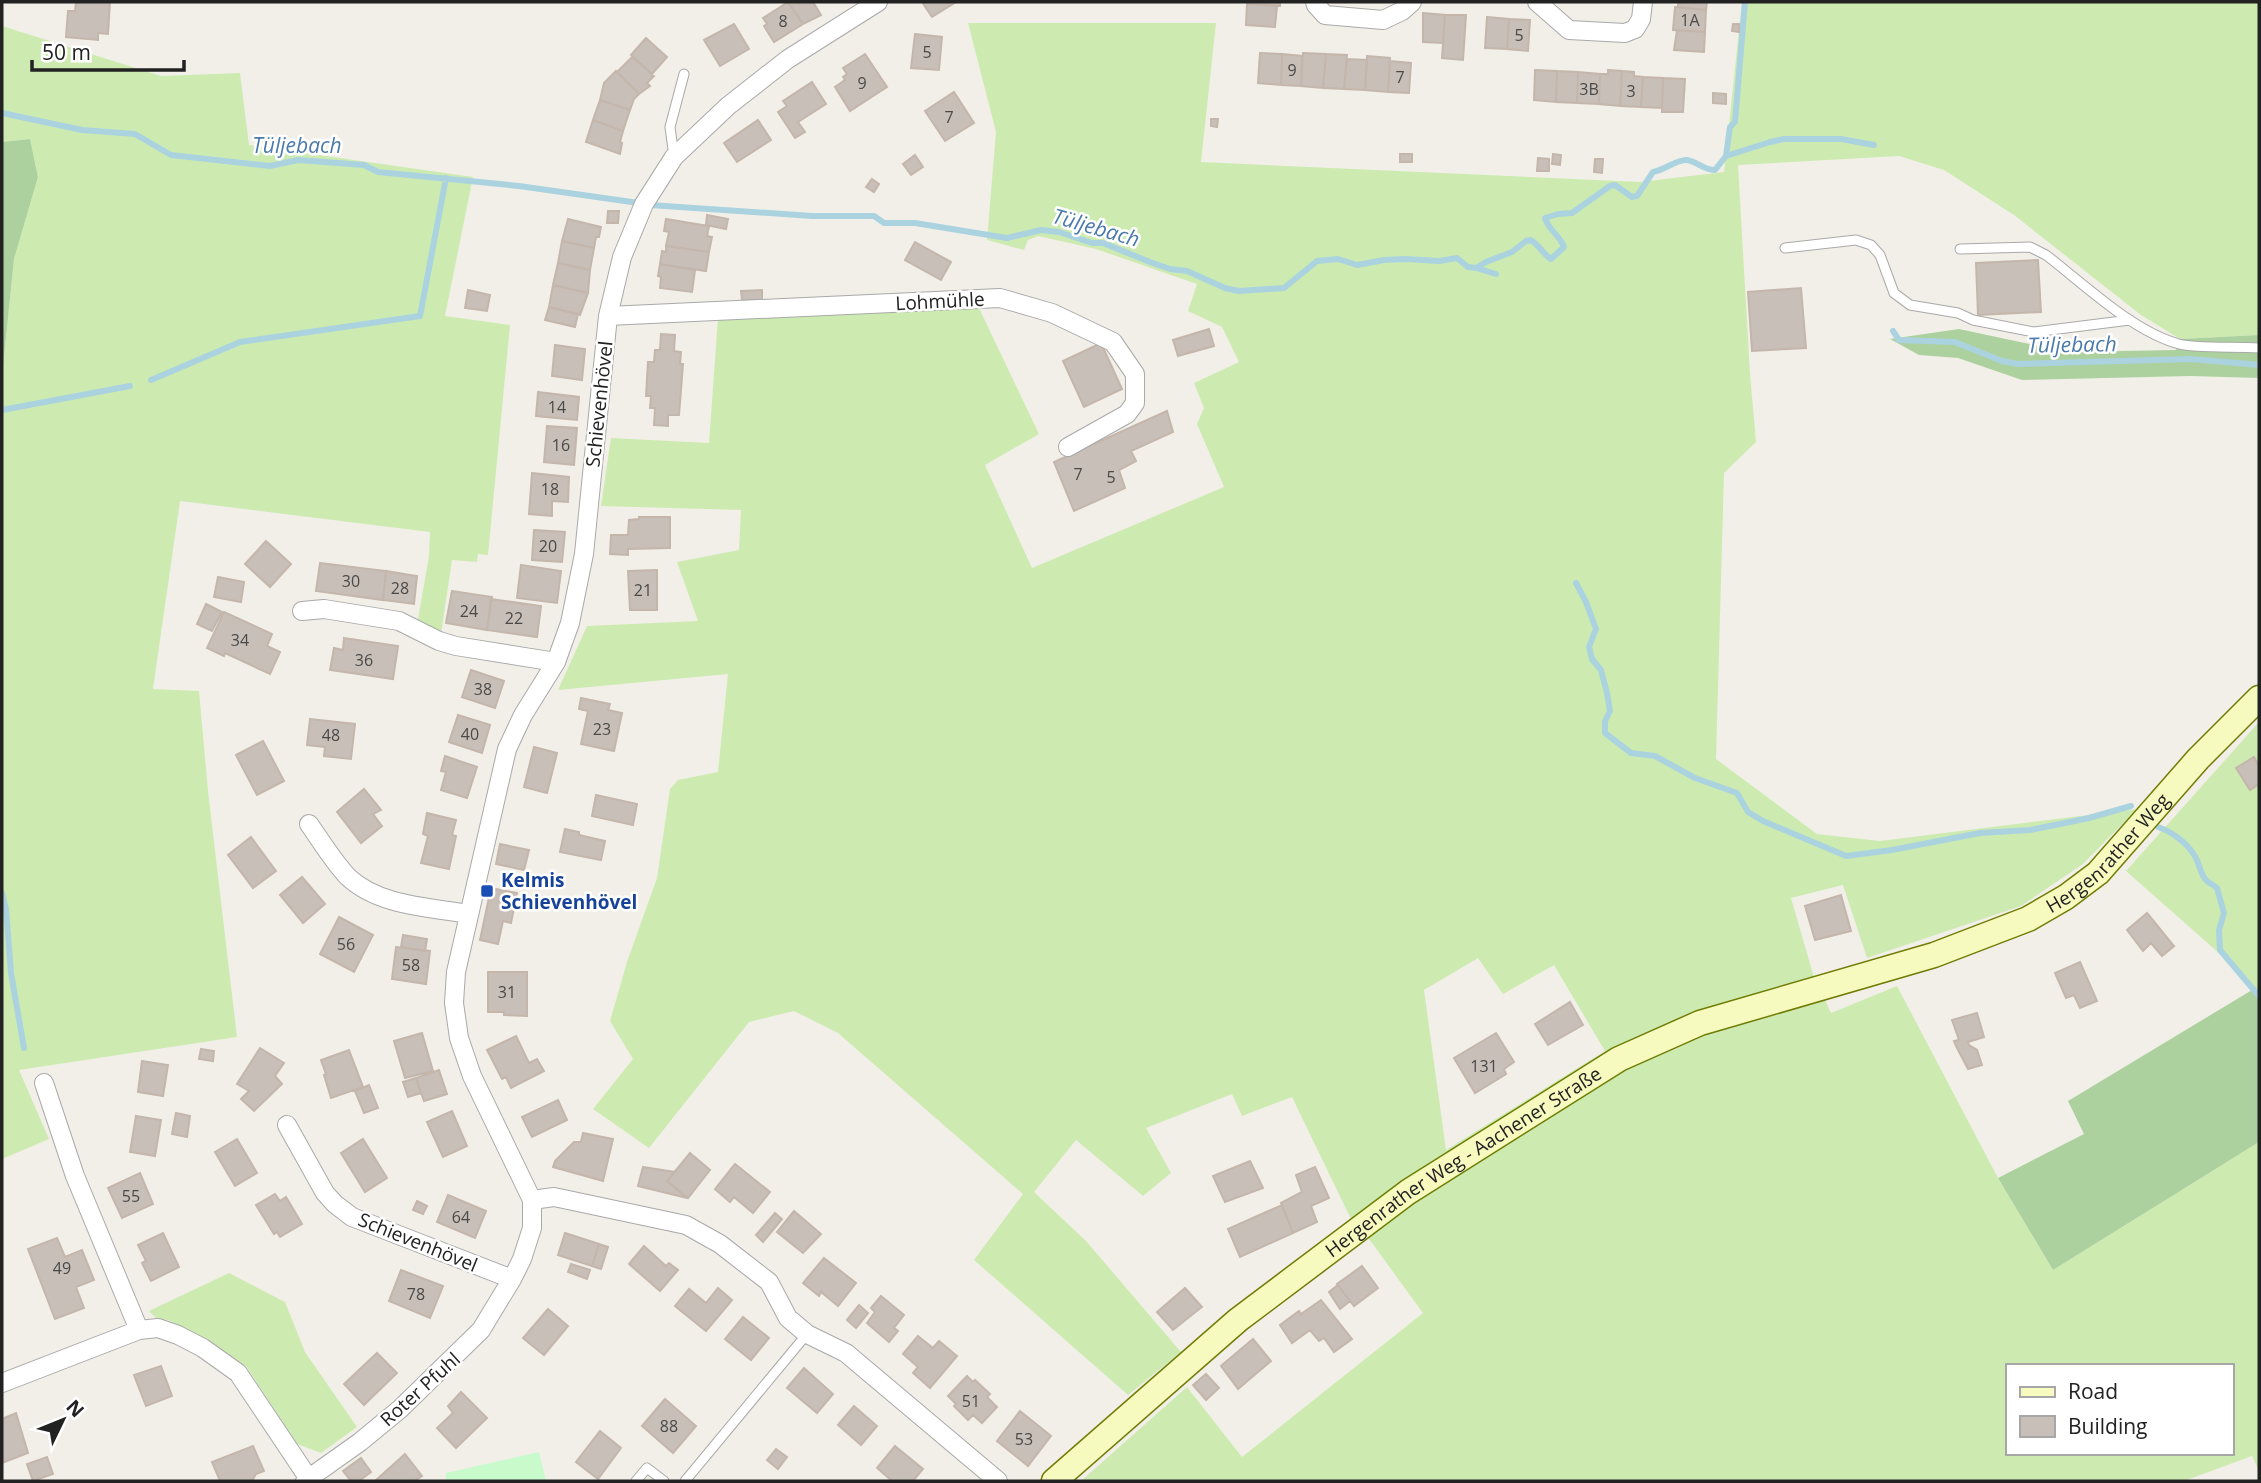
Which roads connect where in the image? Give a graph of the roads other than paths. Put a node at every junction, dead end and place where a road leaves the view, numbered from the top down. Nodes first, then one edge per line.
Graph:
1 (878, 2) edge
2 (1315, 2) edge
3 (1412, 2) edge
4 (1537, 2) edge
5 (1643, 2) edge
6 (684, 74) dead end
7 (674, 158) junction
8 (1785, 248) dead end
9 (1960, 249) dead end
10 (608, 316) junction
11 (2130, 320) junction
12 (2259, 348) edge
13 (1068, 447) dead end
14 (302, 611) dead end
15 (556, 662) junction
16 (2256, 707) edge
17 (309, 824) dead end
18 (468, 914) junction
19 (1934, 955) joint
20 (44, 1083) dead end
21 (287, 1125) dead end
22 (533, 1200) junction
23 (512, 1279) junction
24 (139, 1330) junction
25 (807, 1334) junction
26 (2, 1383) edge
27 (307, 1480) edge
28 (636, 1481) edge
29 (664, 1481) edge
30 (685, 1481) edge
31 (998, 1481) edge
32 (1054, 1481) edge

1 - 7 street, Schievenhövel
2 - 3 street
4 - 5 street
6 - 7 lane
7 - 10 street, Schievenhövel
8 - 11 lane
9 - 11 lane
10 - 13 street, Lohmühle
10 - 15 street, Schievenhövel
11 - 12 lane
14 - 15 street
15 - 18 street, Schievenhövel
16 - 19 street, Hergenrather Weg
17 - 18 street
18 - 22 street, Schievenhövel
19 - 32 street, Hergenrather Weg - Aachener Straße
20 - 24 street
21 - 23 street, Schievenhövel
22 - 23 street
22 - 25 street
23 - 27 street, Roter Pfuhl
24 - 26 street, Roter Pfuhl
24 - 27 street, Roter Pfuhl
25 - 30 lane
25 - 31 street
28 - 29 lane

